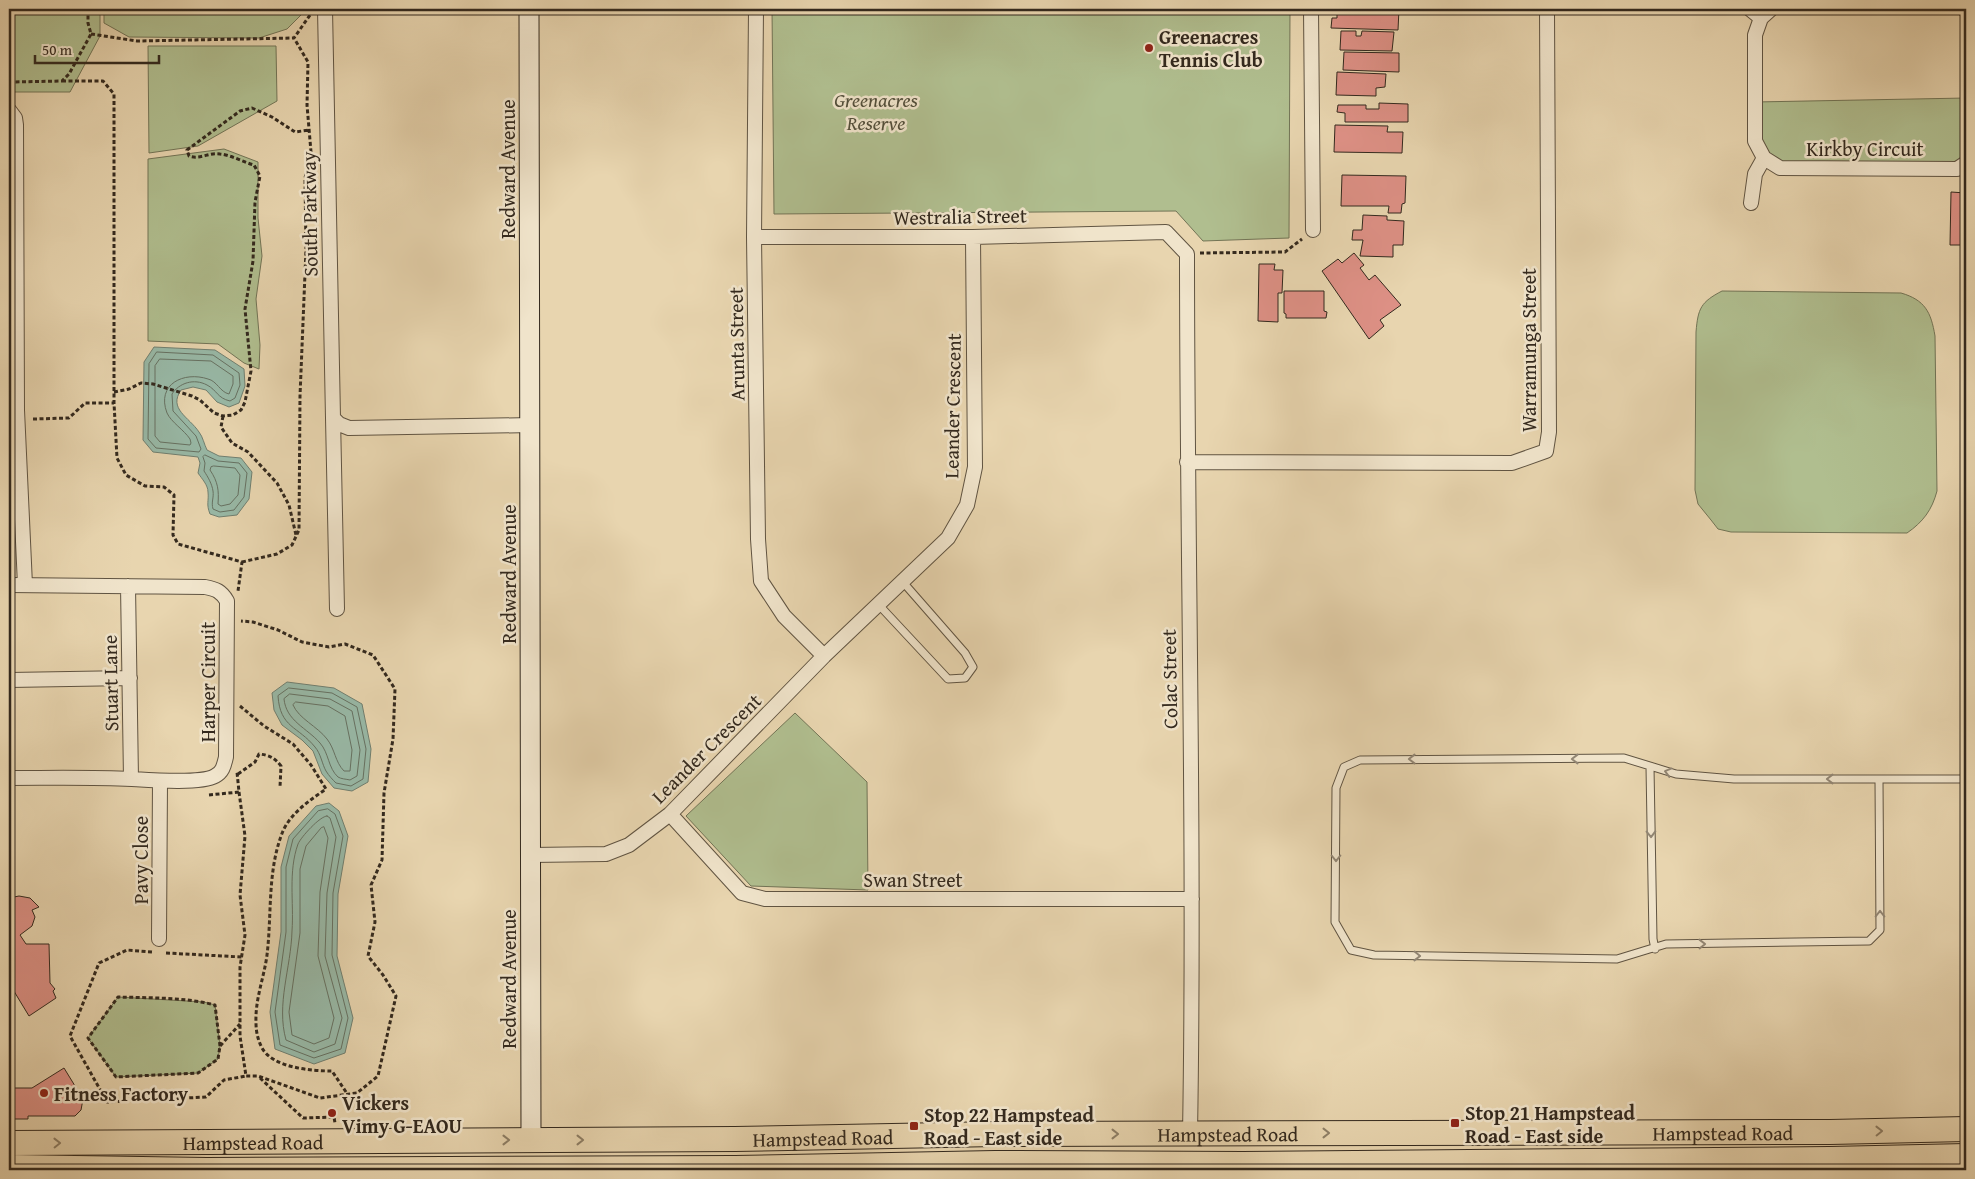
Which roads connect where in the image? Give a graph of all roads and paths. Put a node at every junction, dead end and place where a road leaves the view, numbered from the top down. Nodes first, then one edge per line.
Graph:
1 (88, 9) edge
2 (529, 9) edge
3 (756, 9) edge
4 (1311, 9) edge
5 (1547, 9) edge
6 (1750, 9) edge
7 (325, 10) edge
8 (1766, 13) edge
9 (91, 34) junction
10 (294, 38) junction
11 (62, 81) junction
12 (9, 82) edge
13 (9, 110) edge
14 (309, 130) junction
15 (1764, 158) junction
16 (1966, 163) edge
17 (1751, 203) dead end
18 (1313, 230) joint
19 (754, 237) junction
20 (972, 237) junction
21 (1187, 254) junction
22 (114, 392) junction
23 (114, 403) junction
24 (13, 410) edge
25 (223, 416) junction
26 (333, 418) junction
27 (33, 419) dead end
28 (531, 426) junction
29 (1187, 462) junction
30 (296, 535) junction
31 (242, 562) junction
32 (902, 581) junction
33 (25, 584) junction
34 (9, 585) edge
35 (128, 586) junction
36 (237, 596) dead end
37 (878, 604) junction
38 (337, 609) dead end
39 (236, 621) dead end
40 (824, 656) junction
41 (130, 678) junction
42 (9, 680) edge
43 (235, 711) dead end
44 (236, 767) dead end
45 (1650, 767) junction
46 (237, 775) junction
47 (9, 778) edge
48 (132, 779) junction
49 (1966, 779) edge
50 (1879, 780) junction
51 (160, 781) junction
52 (280, 788) dead end
53 (239, 792) junction
54 (202, 795) dead end
55 (670, 814) junction
56 (531, 855) junction
57 (1192, 899) junction
58 (159, 939) dead end
59 (1654, 949) junction
60 (242, 956) junction
61 (240, 1024) junction
62 (220, 1046) junction
63 (246, 1076) junction
64 (258, 1076) junction
65 (348, 1094) junction
66 (335, 1125) dead end
67 (1966, 1129) edge
68 (1549, 1131) junction
69 (1830, 1132) junction
70 (996, 1134) junction
71 (1190, 1134) junction
72 (1242, 1134) junction
73 (734, 1139) junction
74 (482, 1140) junction
75 (531, 1140) junction
76 (207, 1141) junction
77 (9, 1143) edge
78 (1966, 1156) edge
79 (1190, 1163) junction
80 (1830, 1165) edge
81 (1550, 1166) edge
82 (9, 1167) edge
83 (995, 1167) edge
84 (1243, 1167) edge
85 (531, 1168) junction
86 (735, 1169) edge
87 (207, 1170) edge
88 (329, 1170) edge
89 (359, 1170) edge
90 (483, 1170) edge

1 - 9 path
2 - 28 street, Redward Avenue
3 - 19 street, Arunta Street
4 - 18 street
5 - 29 street, Warramunga Street
6 - 8 street
7 - 10 path
7 - 26 street, South Parkway
8 - 15 street
9 - 10 path
9 - 11 path
10 - 14 path
11 - 12 path
11 - 22 path
13 - 24 street
14 - 25 path
14 - 30 path
15 - 16 street, Kirkby Circuit
15 - 17 street
18 - 21 path
19 - 20 street, Westralia Street
19 - 40 street, Arunta Street
20 - 21 street, Westralia Street
20 - 32 street, Leander Crescent
21 - 29 street, Colac Street
22 - 23 path
22 - 25 path
23 - 27 path
23 - 31 path
24 - 33 street
25 - 30 path
26 - 28 street
26 - 38 street, South Parkway
28 - 56 street, Redward Avenue
29 - 57 street, Colac Street
30 - 31 path
31 - 36 path
32 - 37 street, Leander Crescent
32 - 37 lane
33 - 34 street, Harper Circuit
33 - 35 street, Harper Circuit
35 - 41 street, Stuart Lane
35 - 51 street, Harper Circuit
37 - 40 street, Leander Crescent
39 - 65 path
40 - 55 street, Leander Crescent
41 - 42 street
41 - 48 street, Stuart Lane
43 - 65 path
44 - 46 path
50 -> 45 lane
45 -> 59 lane
45 -> 59 lane
46 - 52 path
46 - 53 path
47 - 48 street, Harper Circuit
48 - 51 street, Harper Circuit
49 - 50 lane
59 -> 50 lane
51 - 58 street, Pavy Close
53 - 54 path
53 - 60 path
55 - 56 street, Leander Crescent
55 - 57 street, Swan Street
56 - 75 street, Redward Avenue
57 - 71 street, Colac Street
60 - 61 path
60 - 63 path
61 - 62 path
61 - 63 path
62 - 62 path
63 - 64 path
64 - 65 path
64 - 66 path
69 -> 67 highway, Hampstead Road
68 - 69 highway, Hampstead Road
72 -> 68 highway, Hampstead Road
68 - 81 highway
69 - 80 highway
70 -> 71 highway, Hampstead Road
70 - 73 highway, Hampstead Road
70 - 83 highway
71 - 72 highway, Hampstead Road
71 - 79 highway
72 - 84 highway
75 -> 73 highway, Hampstead Road
73 - 86 highway
74 -> 75 highway, Hampstead Road
74 - 76 highway, Hampstead Road
74 - 90 highway
75 - 85 highway
77 -> 76 highway, Hampstead Road
76 - 87 highway
78 - 80 highway, Hampstead Road
79 - 83 highway, Hampstead Road
79 - 84 highway, Hampstead Road
80 - 81 highway, Hampstead Road
81 - 84 highway, Hampstead Road
82 - 87 highway, Hampstead Road
83 - 86 highway, Hampstead Road
85 - 86 highway, Hampstead Road
85 - 90 highway, Hampstead Road
87 - 88 highway, Hampstead Road
88 - 89 highway, Hampstead Road
89 - 90 highway, Hampstead Road

